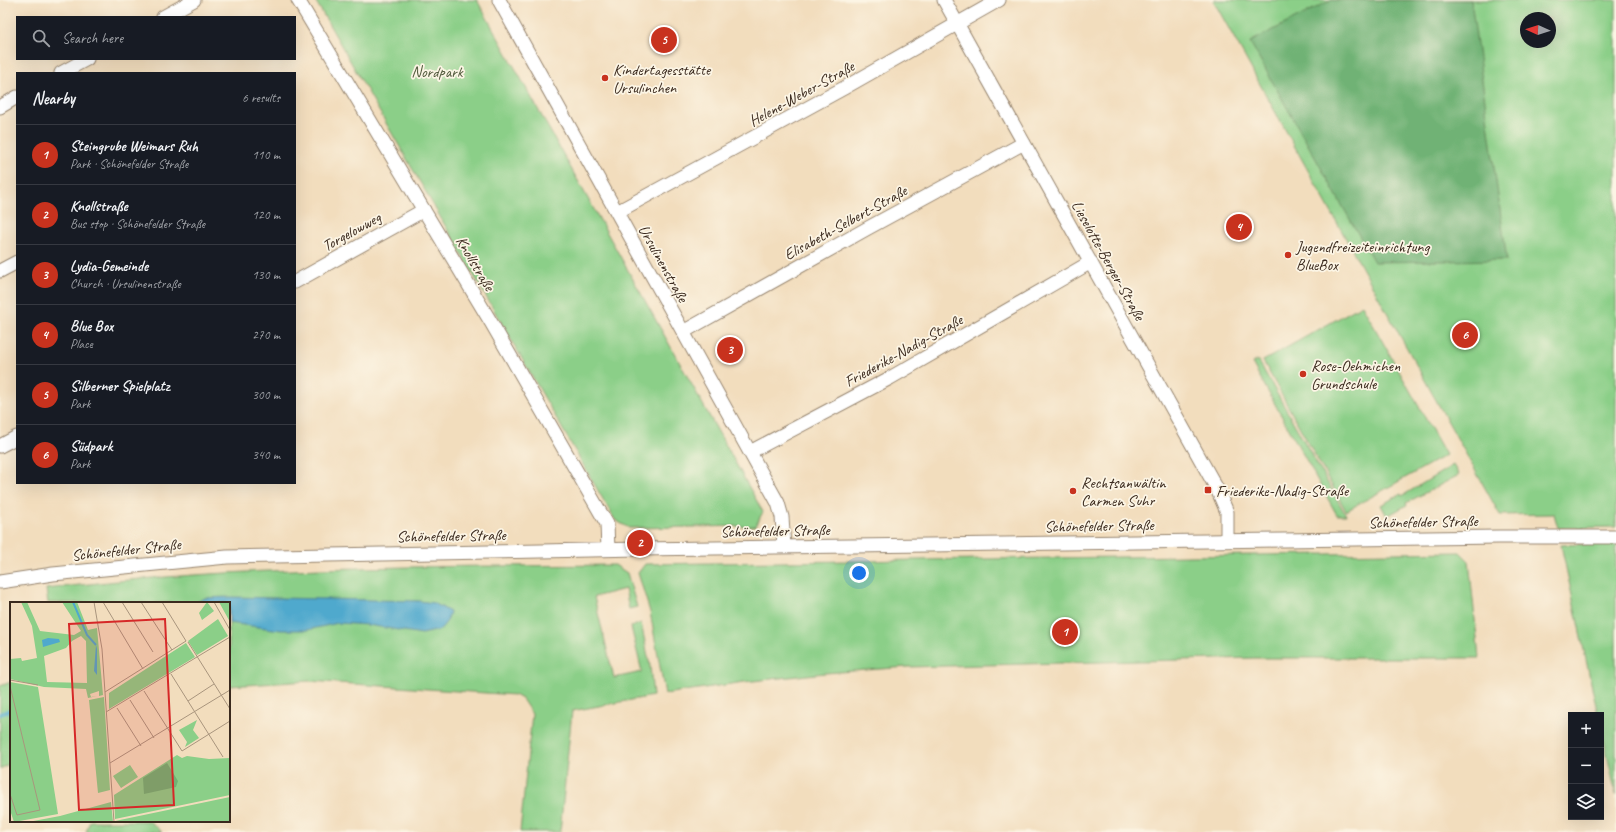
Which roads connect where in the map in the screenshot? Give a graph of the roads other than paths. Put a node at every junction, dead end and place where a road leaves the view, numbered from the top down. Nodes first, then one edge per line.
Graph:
1 (194, 0) edge
2 (298, 0) edge
3 (499, 0) edge
4 (944, 0) edge
5 (999, 0) edge
6 (165, 16) edge
7 (957, 23) junction
8 (85, 60) edge
9 (63, 72) edge
10 (16, 98) edge
11 (0, 107) edge
12 (1024, 143) junction
13 (424, 210) junction
14 (617, 212) junction
15 (1091, 262) junction
16 (16, 263) edge
17 (0, 271) edge
18 (296, 281) edge
19 (683, 332) junction
20 (16, 438) edge
21 (0, 446) edge
22 (750, 452) junction
23 (1616, 537) edge
24 (1227, 541) junction
25 (784, 547) junction
26 (608, 550) junction
27 (0, 582) edge

1 - 6 street
2 - 13 street, Knollstraße
3 - 14 street, Ursulinenstraße
4 - 7 street, Lieselotte-Berger-Straße
5 - 7 street, Helene-Weber-Straße
7 - 12 street, Lieselotte-Berger-Straße
7 - 14 street, Helene-Weber-Straße
8 - 9 street
10 - 11 street
12 - 15 street, Lieselotte-Berger-Straße
12 - 19 street, Elisabeth-Selbert-Straße
13 - 18 street, Torgelowweg
13 - 26 street, Knollstraße
14 - 19 street, Ursulinenstraße
15 - 22 street, Friederike-Nadig-Straße
15 - 24 street, Lieselotte-Berger-Straße
16 - 17 street
19 - 22 street, Ursulinenstraße
20 - 21 street
22 - 25 street, Ursulinenstraße
23 - 24 street, Schönefelder Straße
24 - 25 street, Schönefelder Straße
25 - 26 street, Schönefelder Straße
26 - 27 street, Schönefelder Straße

